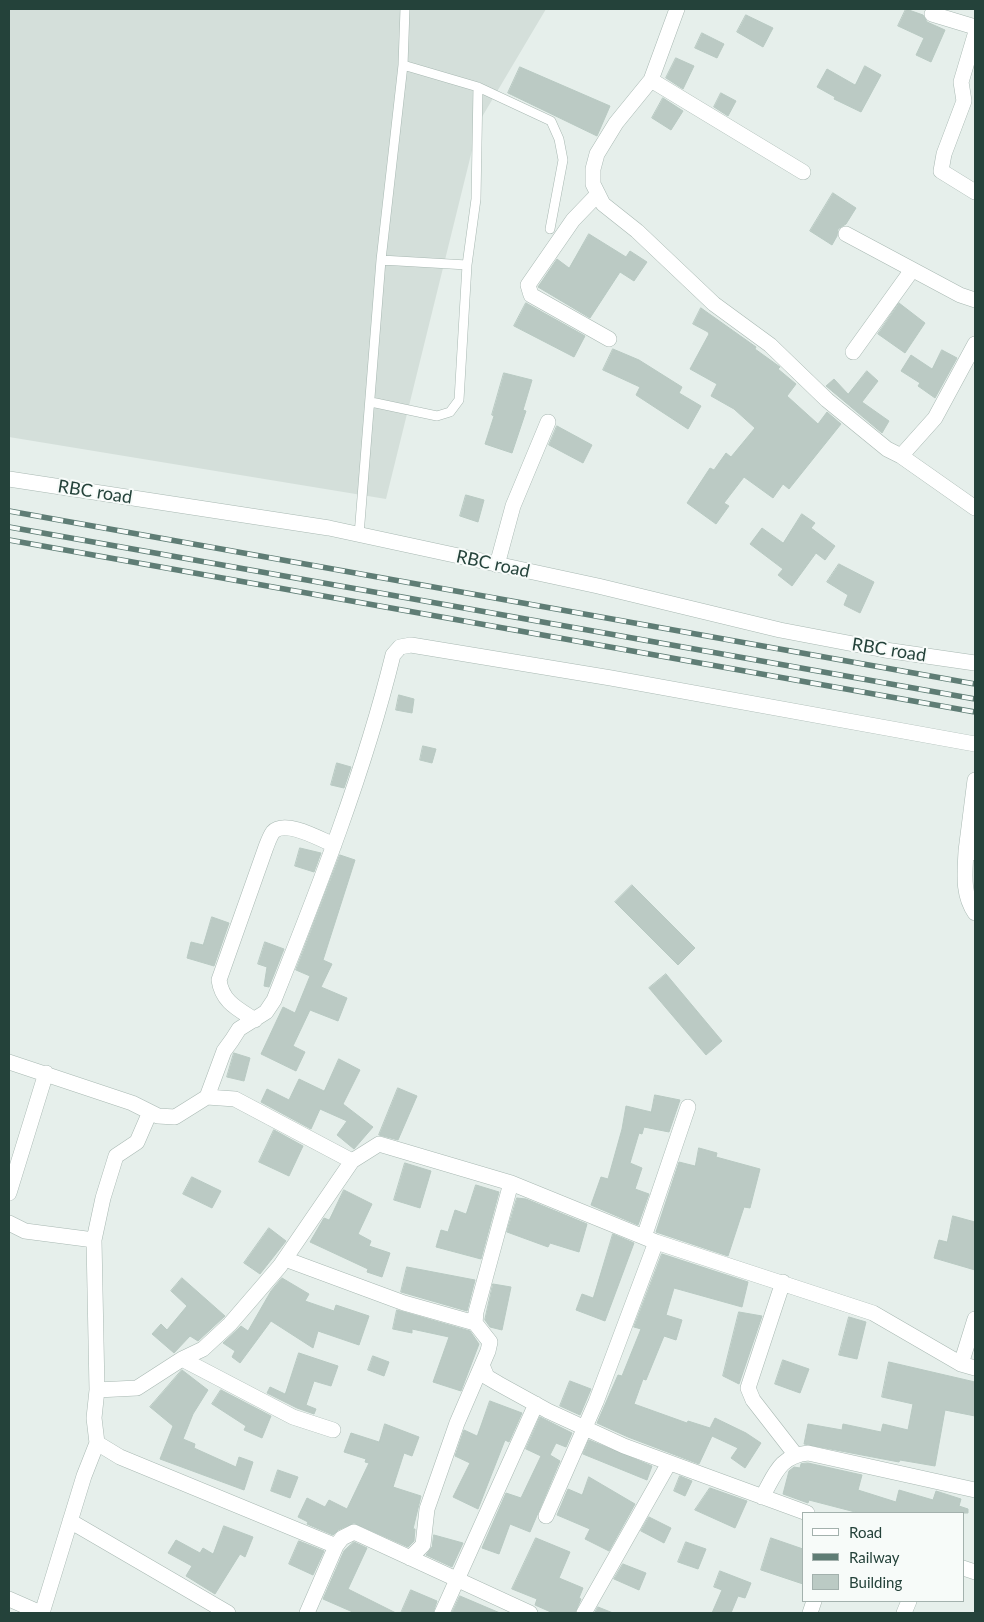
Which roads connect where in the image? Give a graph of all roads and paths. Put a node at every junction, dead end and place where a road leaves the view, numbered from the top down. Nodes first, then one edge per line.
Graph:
1 (405, 9) edge
2 (677, 9) edge
3 (932, 14) dead end
4 (975, 27) edge
5 (975, 35) edge
6 (403, 65) junction
7 (651, 80) junction
8 (478, 87) junction
9 (802, 172) dead end
10 (975, 192) edge
11 (598, 194) junction
12 (550, 229) dead end
13 (846, 234) dead end
14 (381, 260) junction
15 (468, 265) junction
16 (912, 270) junction
17 (975, 300) edge
18 (609, 339) dead end
19 (975, 344) edge
20 (853, 352) dead end
21 (371, 402) junction
22 (548, 422) dead end
23 (901, 456) junction
24 (9, 479) edge
25 (975, 508) edge
26 (359, 535) junction
27 (497, 565) junction
28 (975, 663) edge
29 (975, 744) edge
30 (975, 780) edge
31 (334, 845) junction
32 (971, 852) edge
33 (975, 913) edge
34 (255, 1020) junction
35 (9, 1062) edge
36 (46, 1073) junction
37 (207, 1096) junction
38 (688, 1106) dead end
39 (150, 1112) junction
40 (352, 1161) junction
41 (511, 1183) junction
42 (9, 1193) edge
43 (9, 1223) edge
44 (650, 1239) junction
45 (94, 1240) junction
46 (285, 1259) junction
47 (783, 1282) junction
48 (975, 1319) edge
49 (475, 1323) junction
50 (182, 1359) junction
51 (482, 1365) junction
52 (968, 1366) edge
53 (97, 1390) junction
54 (536, 1404) junction
55 (583, 1427) junction
56 (333, 1430) dead end
57 (98, 1443) junction
58 (796, 1454) junction
59 (669, 1464) junction
60 (975, 1490) edge
61 (762, 1497) junction
62 (804, 1512) edge
63 (546, 1516) dead end
64 (70, 1521) junction
65 (336, 1546) junction
66 (410, 1558) junction
67 (456, 1580) junction
68 (9, 1599) edge
69 (42, 1613) edge
70 (228, 1613) edge
71 (307, 1613) edge
72 (442, 1613) edge
73 (530, 1613) edge
74 (584, 1613) edge

1 - 6 lane
2 - 7 street
3 - 4 street
5 - 10 street
6 - 8 lane
6 - 14 lane
7 - 9 street
7 - 11 street
8 - 12 lane
8 - 15 lane
11 - 18 street
11 - 23 street
13 - 16 street
14 - 15 lane
14 - 21 lane
15 - 21 lane
16 - 17 street
16 - 20 street
19 - 23 street
21 - 26 lane
22 - 27 street
23 - 25 street
24 - 26 street, RBC road
26 - 27 street, RBC road
27 - 28 street, RBC road
29 - 31 street
30 - 32 street
31 - 34 street
31 - 34 street
32 - 33 street
34 - 37 street
35 - 36 street
36 - 39 street
36 - 42 street
37 - 39 street
37 - 40 street
38 - 44 street
39 - 45 street
40 - 41 street
40 - 46 street
41 - 44 street
41 - 49 street
43 - 45 street
44 - 47 street
44 - 55 street
45 - 53 street
46 - 49 street
46 - 50 street
47 - 52 street
47 - 58 street
48 - 52 street
49 - 51 street
50 - 53 street
50 - 56 street
51 - 54 street
51 - 66 street
53 - 57 street
54 - 55 street
54 - 67 street
55 - 59 street
55 - 63 street
57 - 64 street
57 - 65 street
58 - 60 street
58 - 61 street
59 - 61 street
59 - 74 street
61 - 62 street
64 - 69 street
64 - 70 street
65 - 66 street
65 - 71 street
66 - 67 street
67 - 72 street
67 - 73 street
68 - 69 street

